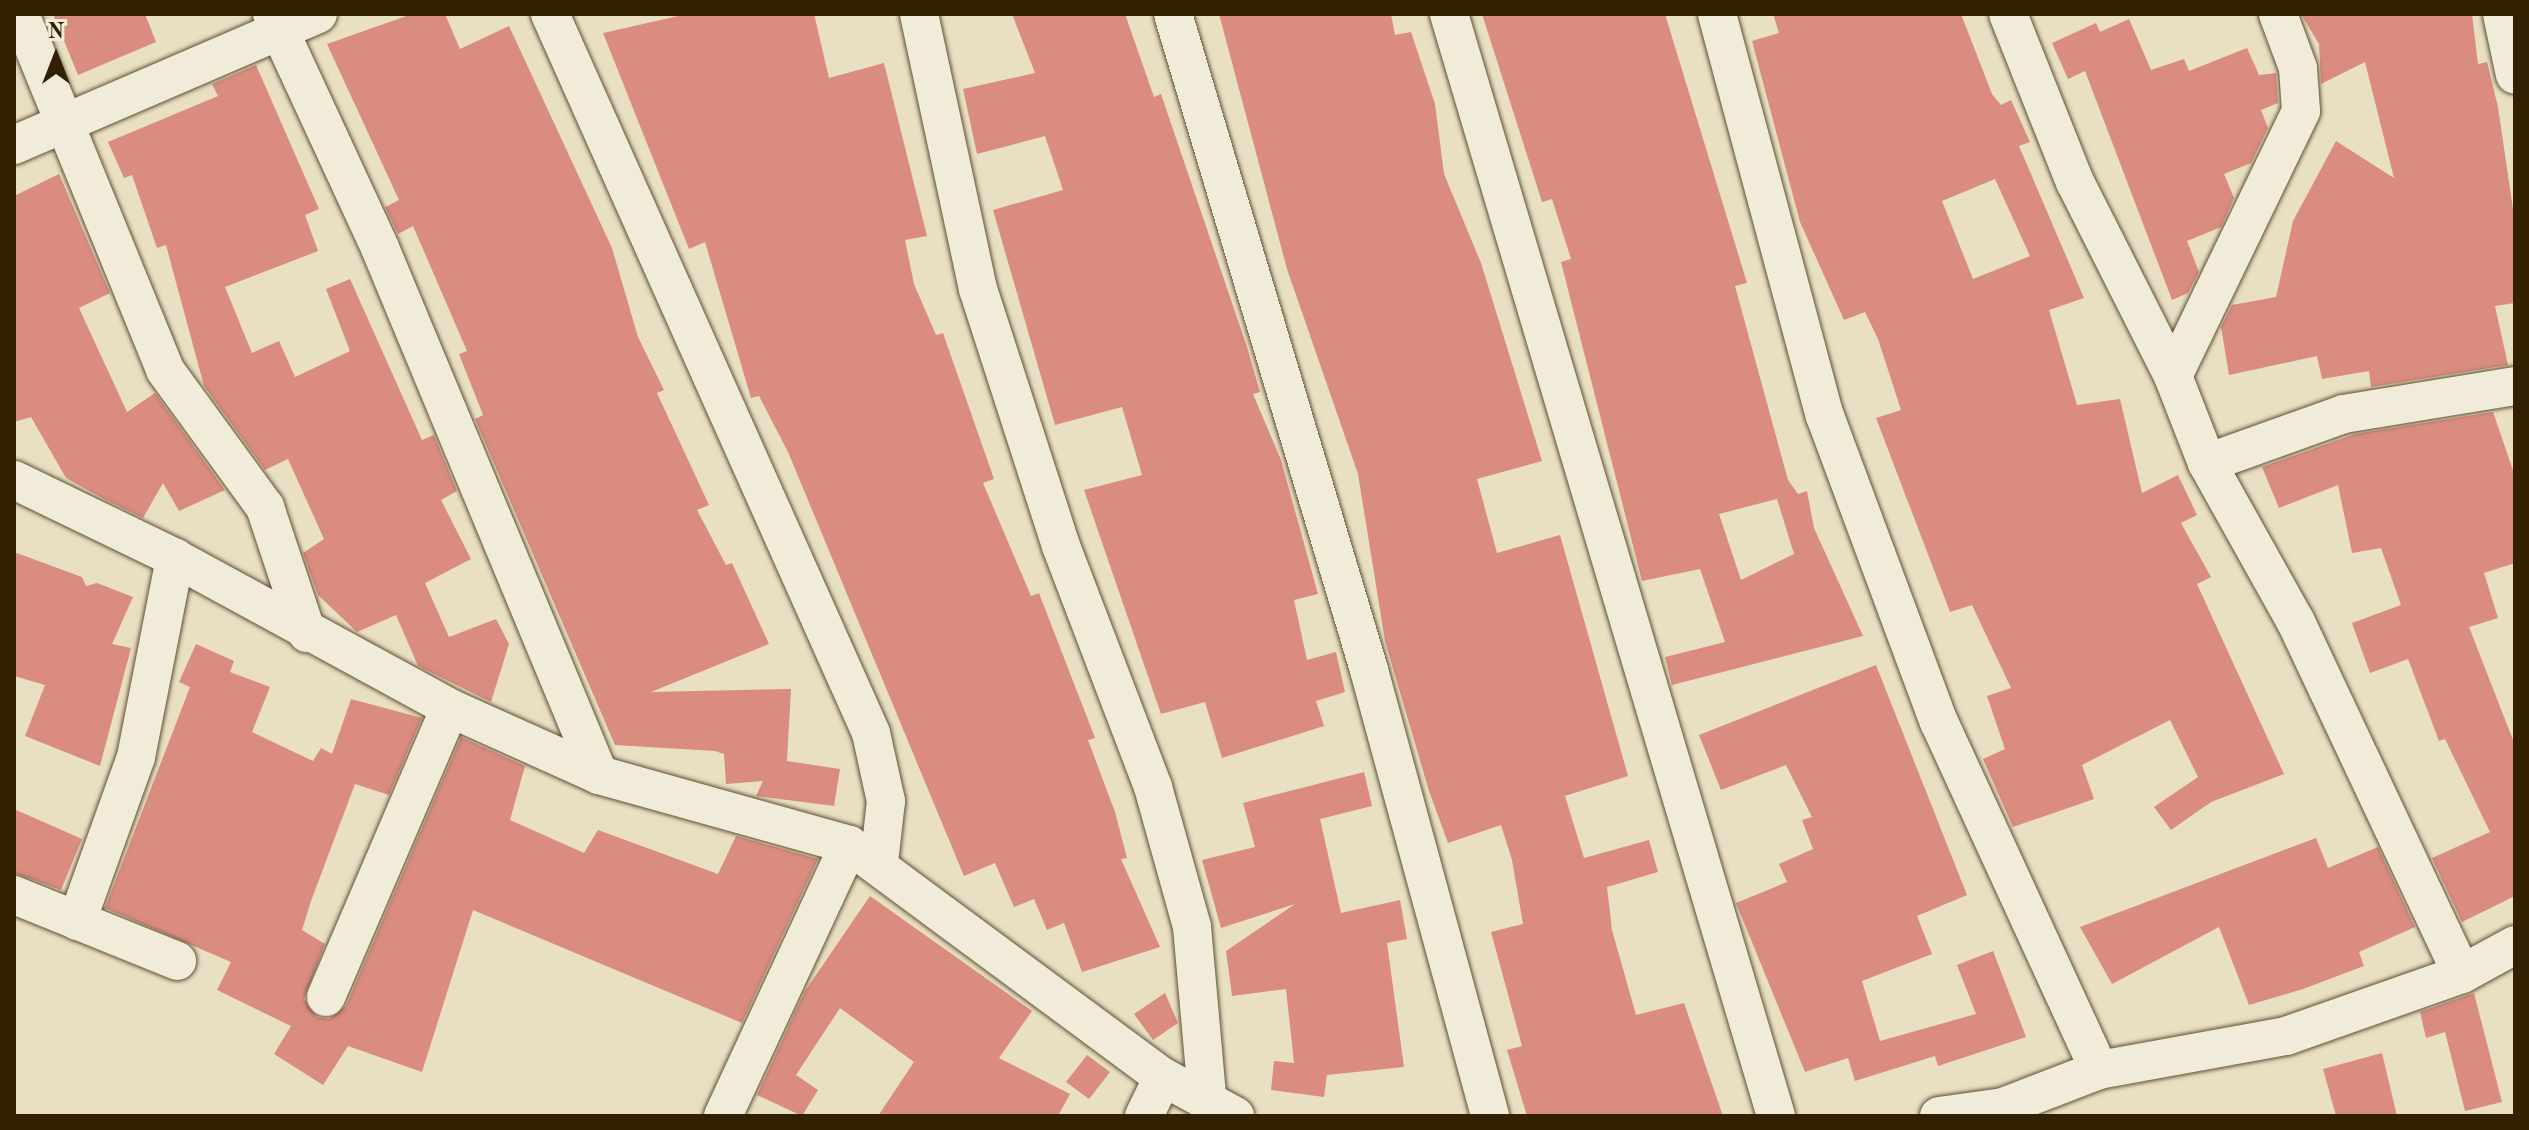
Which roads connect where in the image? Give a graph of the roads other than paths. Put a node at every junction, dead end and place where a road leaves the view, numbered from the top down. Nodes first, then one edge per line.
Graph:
1 (20, 14) edge
2 (318, 14) edge
3 (550, 14) edge
4 (919, 14) edge
5 (1173, 14) edge
6 (1449, 14) edge
7 (1717, 14) edge
8 (2008, 14) edge
9 (2278, 14) edge
10 (2502, 14) edge
11 (276, 23) edge
12 (2515, 75) edge
13 (63, 123) junction
14 (14, 145) edge
15 (2173, 376) junction
16 (2515, 386) edge
17 (2207, 463) junction
18 (14, 480) edge
19 (175, 558) junction
20 (307, 633) junction
21 (450, 708) junction
22 (599, 775) junction
23 (864, 854) junction
24 (14, 895) edge
25 (77, 921) junction
26 (2515, 945) edge
27 (177, 961) dead end
28 (2462, 974) junction
29 (326, 997) dead end
30 (2099, 1070) junction
31 (1163, 1077) junction
32 (1222, 1111) edge
33 (723, 1116) edge
34 (1144, 1116) edge
35 (1490, 1116) edge
36 (1776, 1116) edge
37 (1939, 1116) edge

1 - 13 street
2 - 11 street
3 - 23 street
4 - 32 street
5 - 35 street
6 - 36 street
7 - 30 street
8 - 15 street
9 - 15 street
10 - 12 street
11 - 13 street
11 - 22 street
13 - 14 street
13 - 20 street
15 - 17 street
16 - 17 street
17 - 28 street
18 - 19 street
19 - 20 street
19 - 25 street
20 - 21 street
21 - 22 street
21 - 29 street
22 - 23 street
23 - 31 street
23 - 33 street
24 - 25 street
25 - 27 street
26 - 28 street
28 - 30 street
30 - 37 street
31 - 32 street
31 - 34 street

